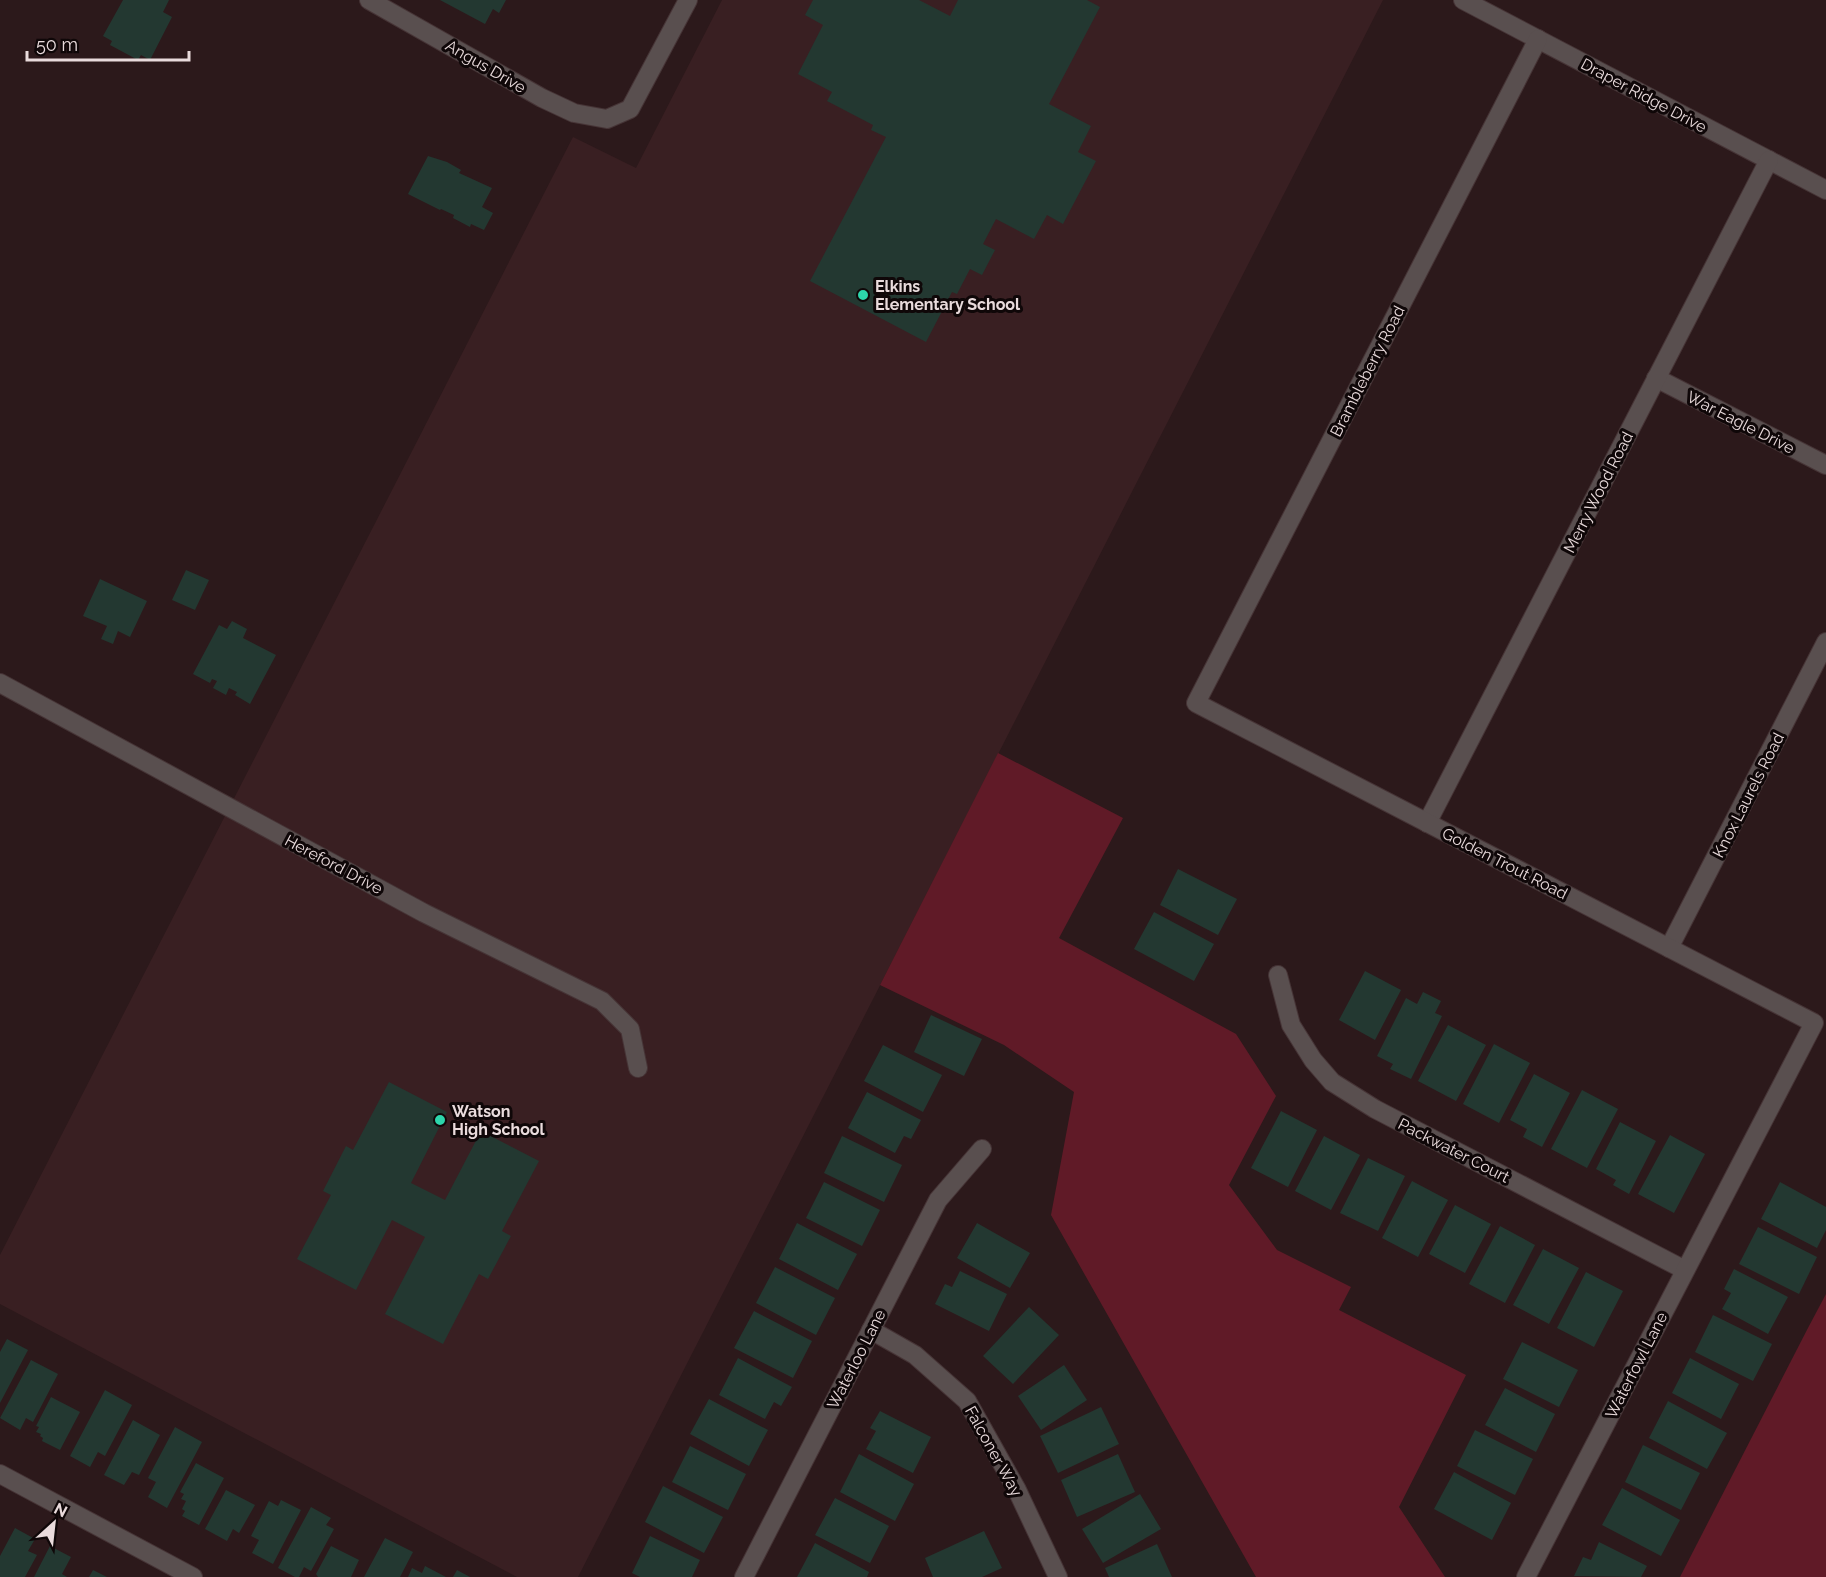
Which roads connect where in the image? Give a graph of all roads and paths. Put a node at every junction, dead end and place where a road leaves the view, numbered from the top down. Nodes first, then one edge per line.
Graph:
1 (688, 0) edge
2 (1463, 0) edge
3 (379, 2) edge
4 (1538, 39) junction
5 (1769, 160) junction
6 (1826, 190) edge
7 (1656, 378) junction
8 (1826, 465) edge
9 (1826, 642) edge
10 (0, 683) edge
11 (1196, 703) joint
12 (1427, 823) junction
13 (1669, 948) junction
14 (1278, 975) dead end
15 (1814, 1023) joint
16 (638, 1068) dead end
17 (982, 1149) dead end
18 (1686, 1270) junction
19 (871, 1329) junction
20 (0, 1474) edge
21 (193, 1577) edge
22 (744, 1577) edge
23 (1058, 1577) edge
24 (1526, 1577) edge

1 - 3 street, Angus Drive
2 - 4 street, Draper Ridge Drive
4 - 5 street, Draper Ridge Drive
4 - 11 street, Brambleberry Road
5 - 6 street, Draper Ridge Drive
5 - 7 street, Merry Wood Road
7 - 8 street, War Eagle Drive
7 - 12 street, Merry Wood Road
9 - 13 street, Knox Laurels Road
10 - 16 street, Hereford Drive
11 - 12 street, Golden Trout Road
12 - 13 street, Golden Trout Road
13 - 15 street, Golden Trout Road
14 - 18 street, Packwater Court
15 - 18 street, Waterfowl Lane
17 - 19 street, Waterloo Lane
18 - 24 street, Waterfowl Lane
19 - 22 street, Waterloo Lane
19 - 23 street, Falconer Way
20 - 21 street

